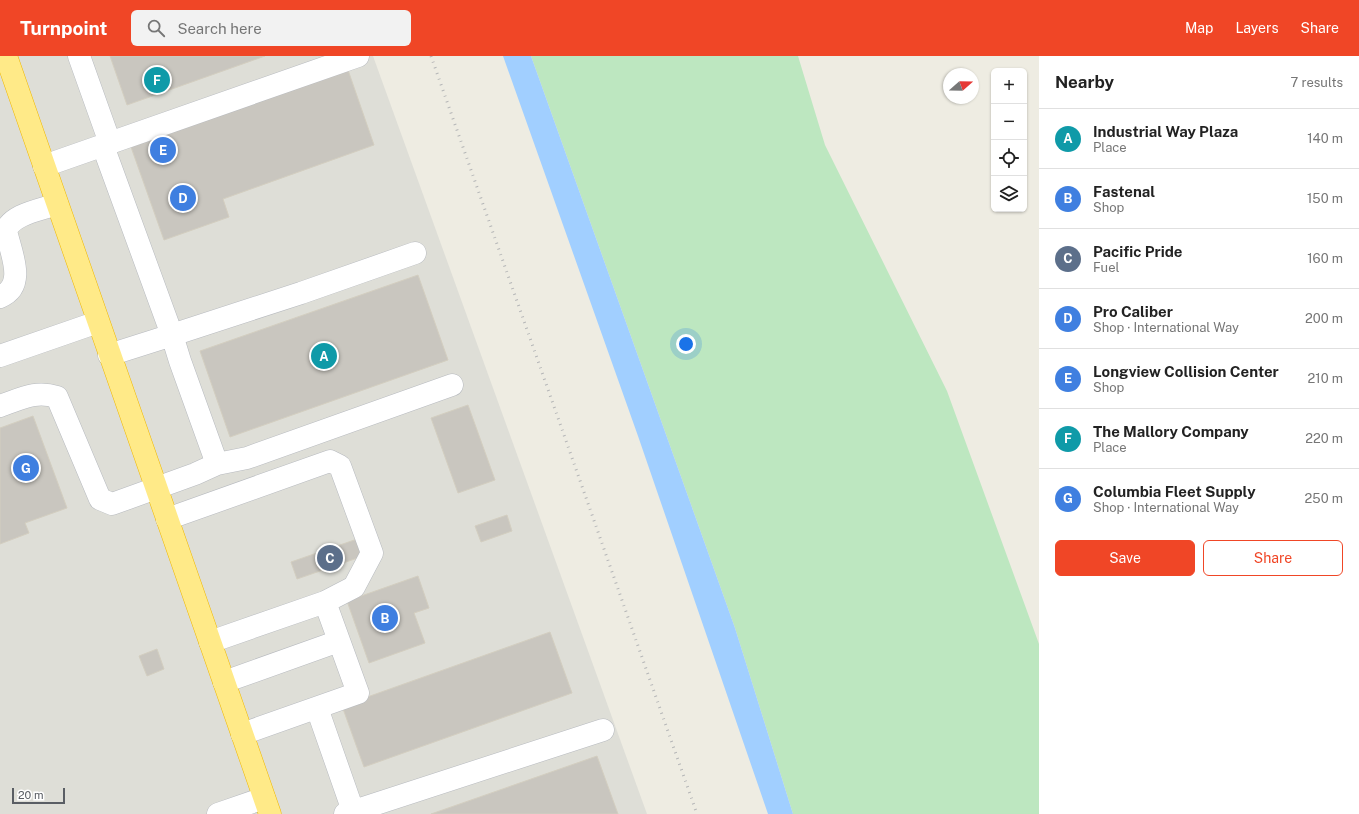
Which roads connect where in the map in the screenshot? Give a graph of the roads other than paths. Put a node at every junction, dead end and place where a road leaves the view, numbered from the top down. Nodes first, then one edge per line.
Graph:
1 (6, 56) edge
2 (79, 56) edge
3 (358, 56) edge
4 (106, 144) junction
5 (44, 166) junction
6 (57, 204) junction
7 (415, 253) dead end
8 (0, 297) edge
9 (98, 322) junction
10 (172, 335) junction
11 (109, 355) junction
12 (0, 356) edge
13 (452, 385) dead end
14 (0, 406) edge
15 (217, 464) junction
16 (156, 488) junction
17 (167, 519) junction
18 (325, 602) junction
19 (339, 641) junction
20 (210, 642) junction
21 (224, 682) junction
22 (317, 708) junction
23 (602, 730) dead end
24 (242, 734) junction
25 (267, 806) edge
26 (349, 813) edge
27 (218, 814) edge

1 - 5 highway
2 - 4 street
3 - 4 street
4 - 5 street
4 - 10 street
5 - 6 highway
6 - 8 street
6 - 9 highway
7 - 10 street
9 - 11 highway
9 - 12 street
10 - 11 street
10 - 15 street
11 - 16 highway
13 - 15 street
14 - 16 street
15 - 16 street
16 - 17 highway
17 - 18 street
17 - 20 highway
18 - 19 street
18 - 20 street
19 - 21 street
19 - 22 street
20 - 21 highway
21 - 24 highway
22 - 24 street
22 - 26 street
23 - 26 street
24 - 25 highway
25 - 27 street

